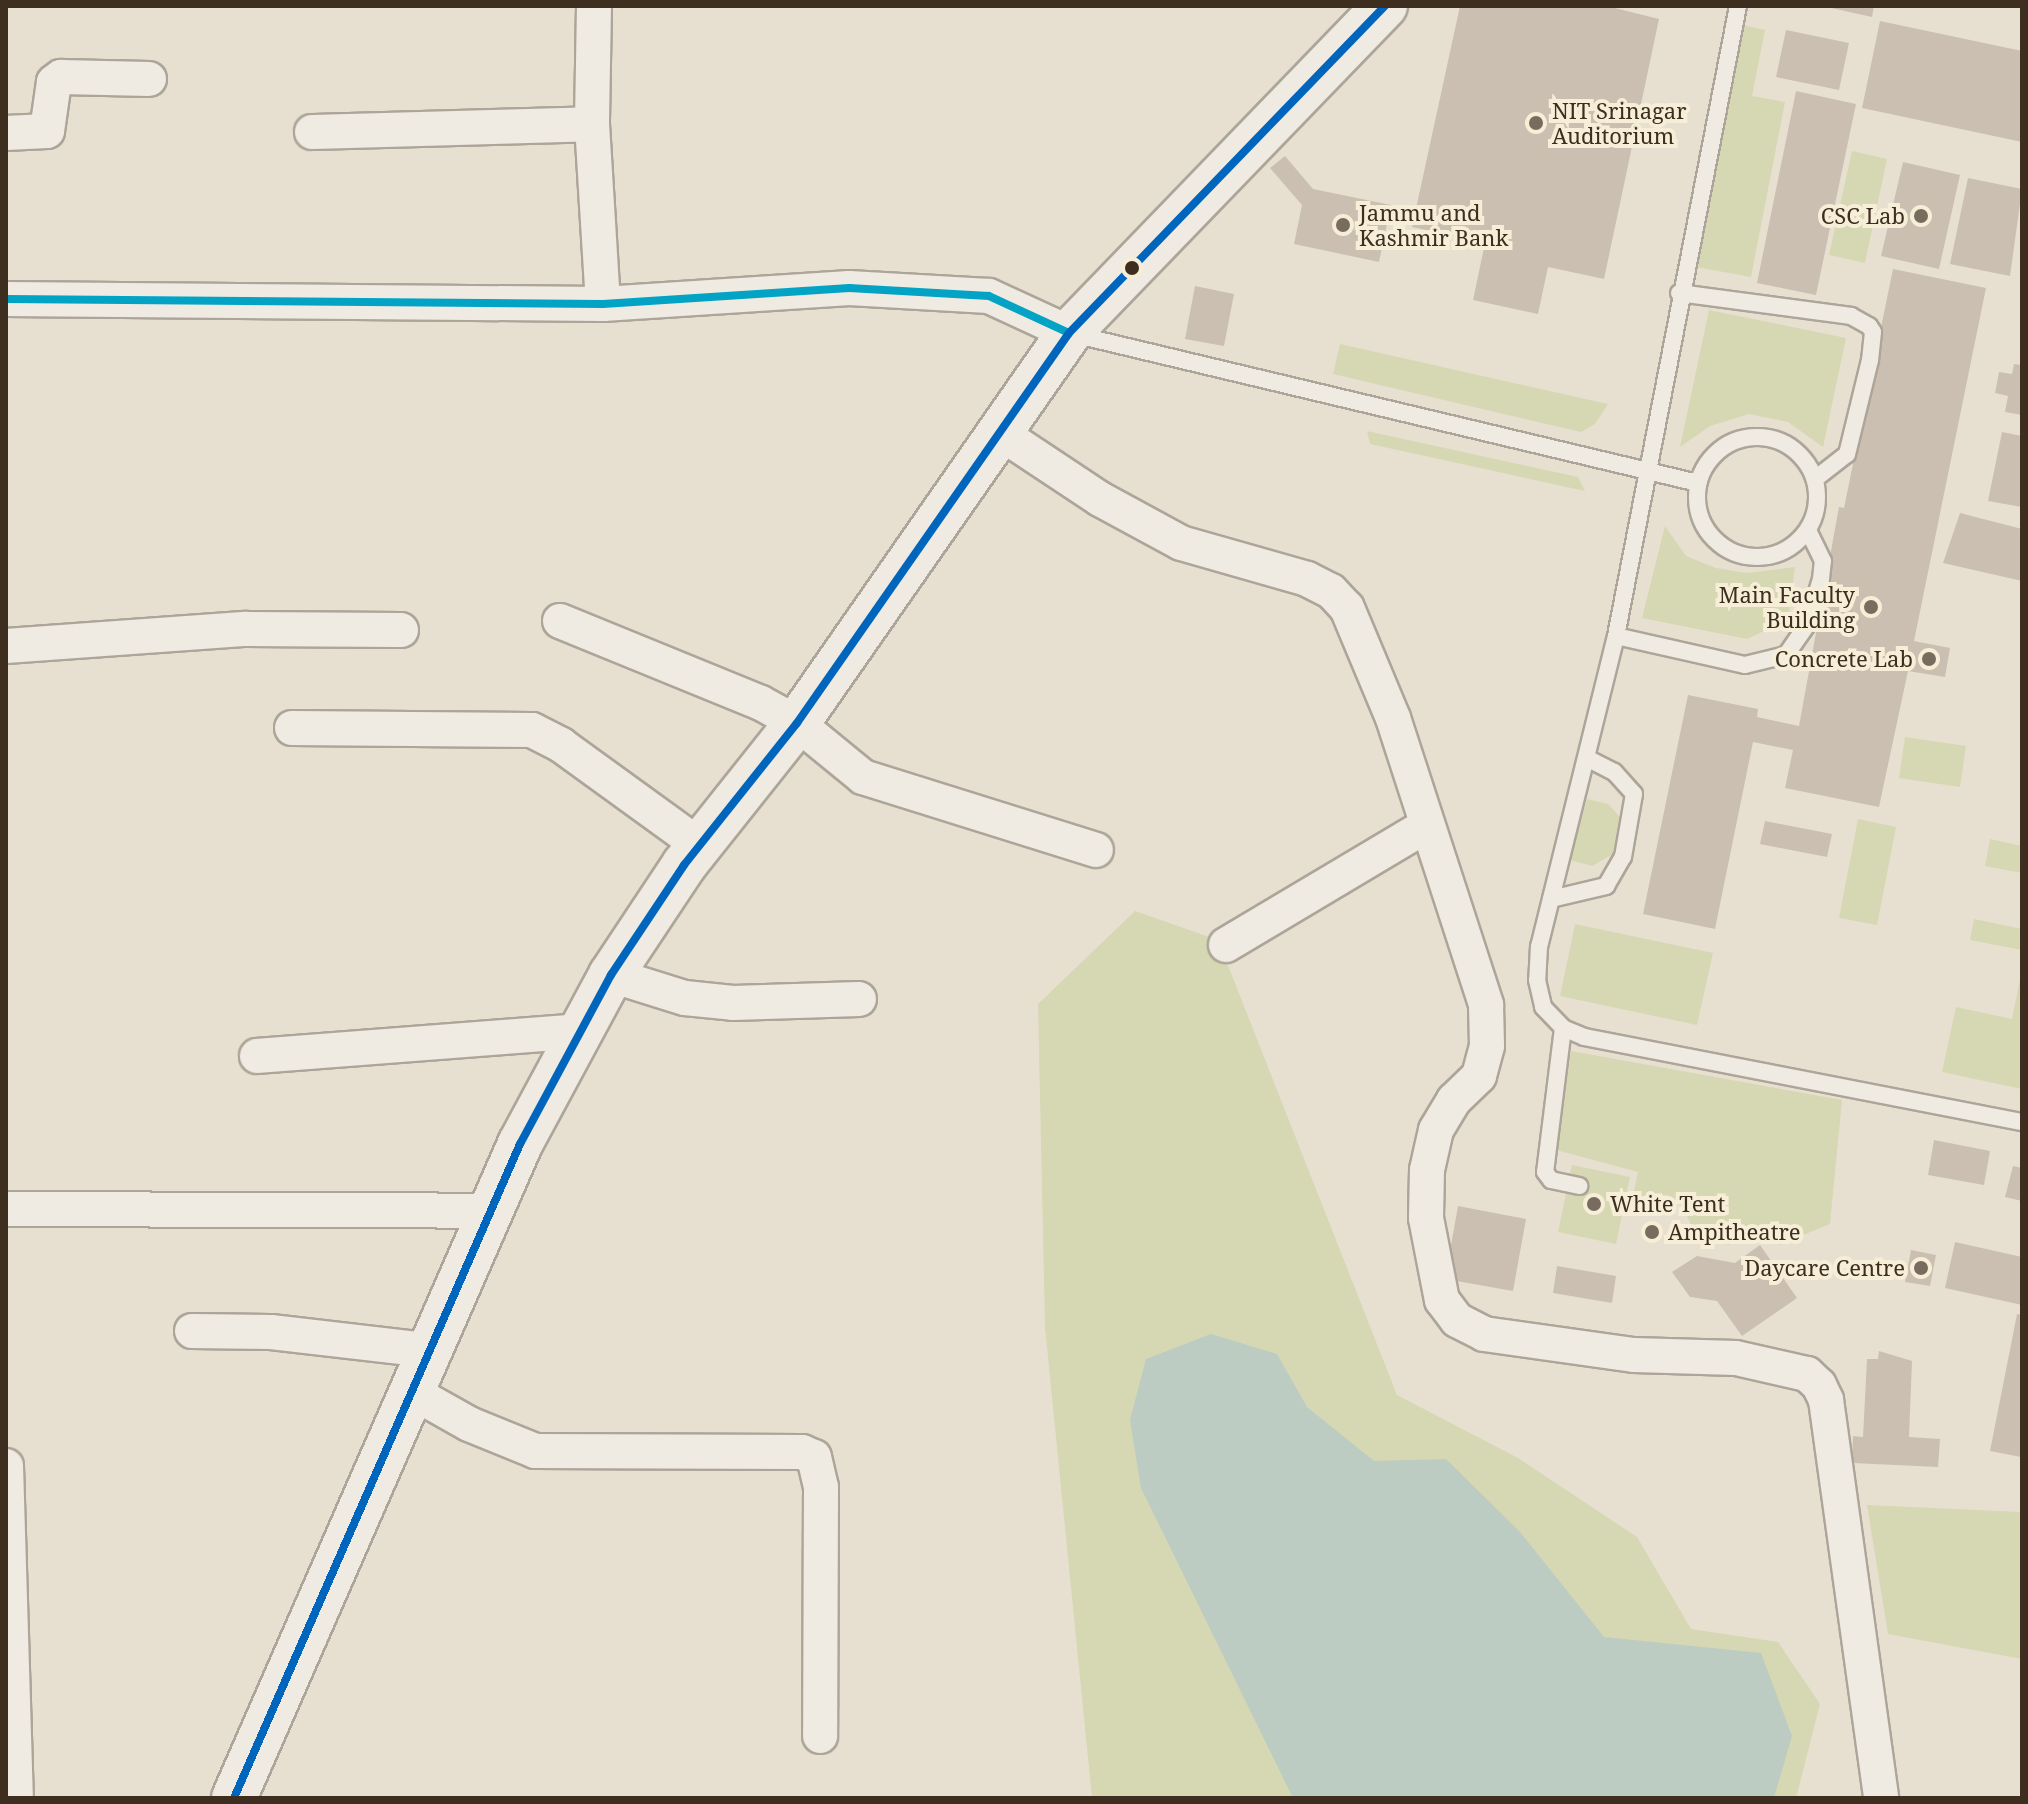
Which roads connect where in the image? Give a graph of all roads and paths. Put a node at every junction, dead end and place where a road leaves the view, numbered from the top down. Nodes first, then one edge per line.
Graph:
1 (594, 6) edge
2 (1385, 6) edge
3 (1738, 6) edge
4 (149, 79) dead end
5 (592, 124) junction
6 (312, 132) dead end
7 (6, 133) edge
8 (1679, 293) junction
9 (6, 299) edge
10 (603, 304) junction
11 (1069, 333) junction
12 (999, 432) junction
13 (1647, 473) junction
14 (1815, 479) junction
15 (1698, 483) junction
16 (1808, 530) junction
17 (560, 621) dead end
18 (401, 630) dead end
19 (1616, 636) junction
20 (6, 646) edge
21 (797, 723) junction
22 (292, 728) dead end
23 (1586, 758) junction
24 (1426, 826) junction
25 (699, 845) junction
26 (1096, 850) dead end
27 (1551, 899) junction
28 (1226, 945) dead end
29 (611, 975) junction
30 (859, 999) dead end
31 (1563, 1028) junction
32 (581, 1031) junction
33 (257, 1056) dead end
34 (2022, 1122) edge
35 (1579, 1186) dead end
36 (6, 1209) edge
37 (491, 1211) junction
38 (192, 1331) dead end
39 (434, 1351) junction
40 (414, 1393) junction
41 (6, 1466) edge
42 (6, 1484) edge
43 (8, 1588) edge
44 (820, 1736) dead end
45 (12, 1782) edge
46 (234, 1798) edge
47 (1881, 1798) edge

1 - 5 street
2 - 11 main road
3 - 8 lane
4 - 7 street
5 - 6 street
5 - 10 street
8 - 13 lane
8 - 14 lane
9 - 10 street
10 - 11 street
11 - 12 main road
11 - 13 lane
12 - 21 main road
12 - 24 street
13 - 15 lane
13 - 19 lane
14 - 15 lane
14 - 16 lane
15 - 16 lane
16 - 19 lane
17 - 21 street
18 - 20 street
19 - 23 lane
21 - 25 main road
21 - 26 street
22 - 25 street
23 - 27 lane
23 - 27 lane
24 - 28 street
24 - 47 street
25 - 29 main road
27 - 31 lane
29 - 30 street
29 - 32 main road
31 - 34 lane
31 - 35 lane
32 - 33 street
32 - 37 main road
36 - 37 street
37 - 39 main road
38 - 39 street
39 - 40 main road
40 - 44 street
40 - 46 main road
41 - 42 street
42 - 43 street
43 - 45 street

